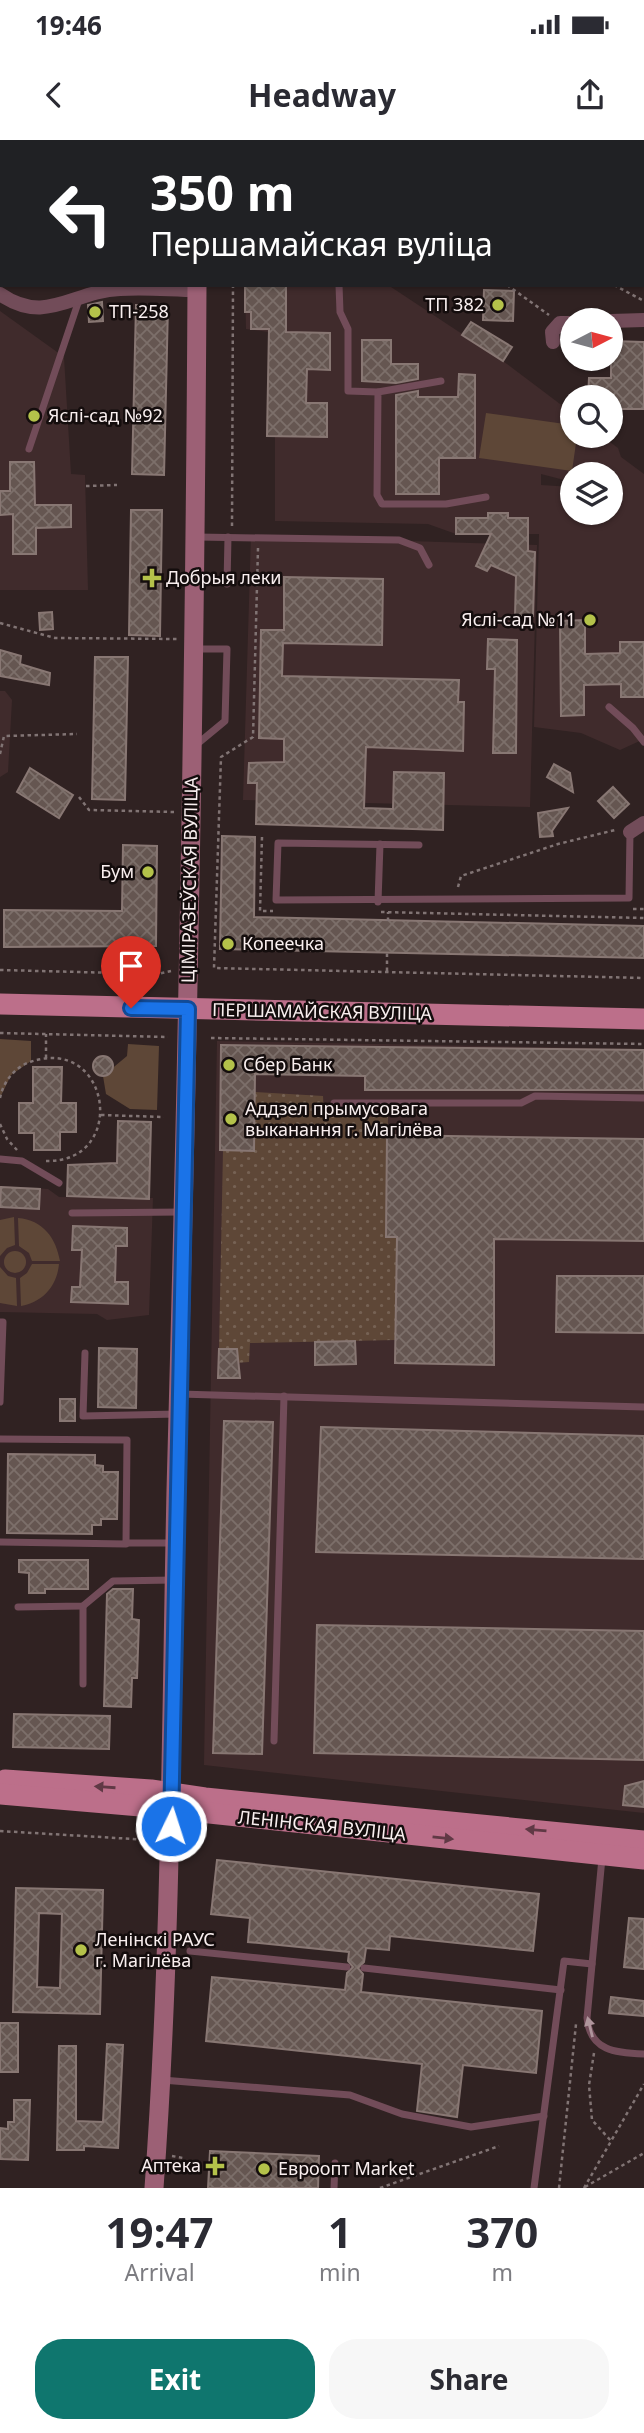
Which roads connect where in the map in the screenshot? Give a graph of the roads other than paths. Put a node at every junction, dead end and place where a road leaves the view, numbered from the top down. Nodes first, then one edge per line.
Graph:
1 (339, 287) edge
2 (197, 288) edge
3 (0, 294) edge
4 (80, 297) junction
5 (644, 320) edge
6 (623, 321) edge
7 (560, 327) edge
8 (552, 342) dead end
9 (441, 382) dead end
10 (378, 391) junction
11 (29, 449) dead end
12 (486, 497) dead end
13 (196, 537) junction
14 (228, 537) junction
15 (429, 565) dead end
16 (227, 584) dead end
17 (187, 644) junction
18 (608, 707) dead end
19 (644, 742) edge
20 (192, 747) junction
21 (638, 827) edge
22 (380, 844) junction
23 (419, 845) dead end
24 (378, 902) junction
25 (0, 1004) edge
26 (188, 1009) junction
27 (644, 1019) edge
28 (644, 1098) edge
29 (334, 1103) dead end
30 (0, 1159) edge
31 (59, 1183) dead end
32 (183, 1212) junction
33 (72, 1213) dead end
34 (0, 1322) edge
35 (85, 1353) dead end
36 (179, 1394) junction
37 (284, 1396) junction
38 (0, 1402) edge
39 (644, 1407) edge
40 (178, 1414) junction
41 (0, 1439) edge
42 (0, 1542) edge
43 (126, 1543) junction
44 (175, 1543) junction
45 (174, 1580) junction
46 (83, 1606) junction
47 (18, 1607) dead end
48 (83, 1684) dead end
49 (274, 1741) dead end
50 (0, 1780) edge
51 (0, 1794) edge
52 (172, 1801) junction
53 (644, 1841) edge
54 (603, 1845) junction
55 (644, 1859) edge
56 (190, 1951) dead end
57 (592, 1964) junction
58 (347, 1967) dead end
59 (364, 1968) dead end
60 (561, 1990) junction
61 (644, 2054) edge
62 (160, 2080) junction
63 (544, 2116) junction
64 (335, 2163) dead end
65 (154, 2188) edge
66 (334, 2188) edge
67 (534, 2188) edge

1 - 10 lane
2 - 4 street
2 - 13 main road, ЦІМІРАЗЕЎСКАЯ ВУЛІЦА
3 - 4 street
4 - 11 lane
5 - 6 street
7 - 8 street
9 - 10 lane
10 - 12 lane
13 - 14 lane
13 - 17 main road, ЦІМІРАЗЕЎСКАЯ ВУЛІЦА
14 - 15 lane
14 - 16 lane
17 - 20 main road, ЦІМІРАЗЕЎСКАЯ ВУЛІЦА
17 - 20 lane
18 - 19 lane
20 - 26 main road, ЦІМІРАЗЕЎСКАЯ ВУЛІЦА
21 - 24 lane
22 - 23 lane
22 - 24 lane
22 - 24 lane
25 - 26 main road, ПЕРШАМАЙСКАЯ ВУЛІЦА
26 - 27 main road, ПЕРШАМАЙСКАЯ ВУЛІЦА
26 - 32 main road, ЦІМІРАЗЕЎСКАЯ ВУЛІЦА
28 - 29 lane
30 - 31 lane
32 - 33 lane
32 - 36 main road, ЦІМІРАЗЕЎСКАЯ ВУЛІЦА
34 - 38 lane
35 - 40 lane
36 - 37 lane
36 - 40 main road, ЦІМІРАЗЕЎСКАЯ ВУЛІЦА
37 - 39 lane
37 - 49 lane
40 - 44 main road, ЦІМІРАЗЕЎСКАЯ ВУЛІЦА
41 - 43 lane
42 - 43 lane
43 - 44 lane
44 - 45 main road, ЦІМІРАЗЕЎСКАЯ ВУЛІЦА
45 - 46 lane
45 - 52 main road, ЦІМІРАЗЕЎСКАЯ ВУЛІЦА
46 - 47 lane
46 - 48 lane
52 -> 50 main road, ЛЕНІНСКАЯ ВУЛІЦА
51 - 52 main road, ЛЕНІНСКАЯ ВУЛІЦА
52 - 54 main road, ЛЕНІНСКАЯ ВУЛІЦА
52 - 62 main road, ЦІМІРАЗЕЎСКАЯ ВУЛІЦА
53 - 54 main road, ЛЕНІНСКАЯ ВУЛІЦА
54 - 55 main road, ЛЕНІНСКАЯ ВУЛІЦА
54 - 57 lane
56 - 58 lane
57 - 60 lane
61 -> 57 lane
59 - 60 lane
60 - 63 lane
62 - 63 lane
62 - 65 main road, ЦІМІРАЗЕЎСКАЯ ВУЛІЦА
63 - 67 lane
64 - 66 lane

